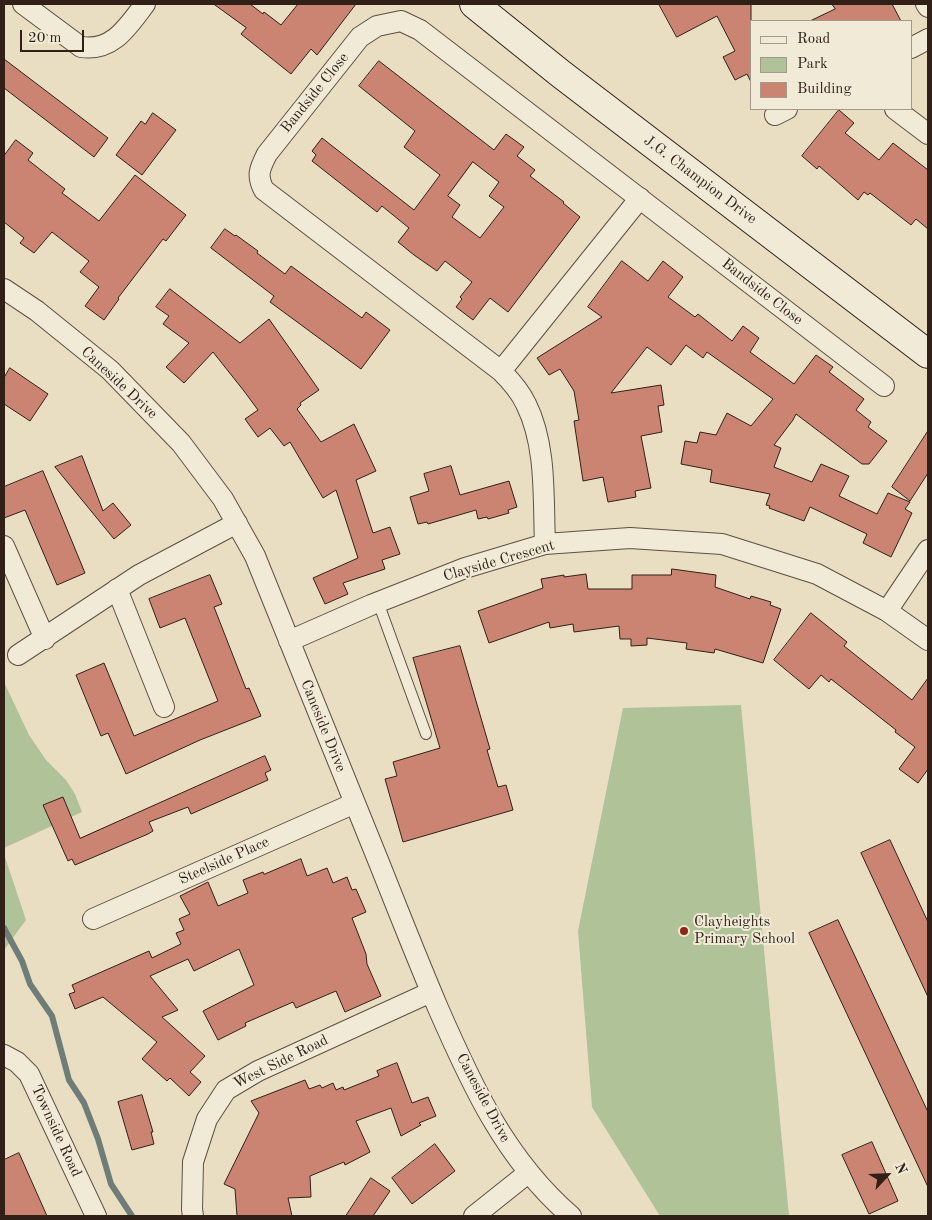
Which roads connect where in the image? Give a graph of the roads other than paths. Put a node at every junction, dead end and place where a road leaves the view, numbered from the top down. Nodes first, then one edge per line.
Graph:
1 (23, 4) edge
2 (145, 4) edge
3 (474, 4) edge
4 (926, 4) edge
5 (928, 7) edge
6 (928, 39) edge
7 (912, 47) edge
8 (896, 110) edge
9 (928, 134) edge
10 (640, 198) junction
11 (4, 288) edge
12 (928, 354) edge
13 (501, 371) junction
14 (884, 386) dead end
15 (237, 523) junction
16 (545, 544) junction
17 (4, 546) edge
18 (928, 550) edge
19 (117, 589) junction
20 (378, 602) junction
21 (887, 610) junction
22 (45, 639) junction
23 (928, 640) edge
24 (289, 641) junction
25 (18, 655) dead end
26 (164, 707) dead end
27 (426, 734) dead end
28 (355, 803) junction
29 (93, 919) dead end
30 (431, 992) junction
31 (4, 1055) edge
32 (528, 1173) junction
33 (96, 1216) edge
34 (193, 1216) edge
35 (474, 1216) edge
36 (571, 1216) edge

1 - 2 street
3 - 12 main road, J.G. Champion Drive
4 - 5 street
6 - 7 street
8 - 9 street
10 - 13 street
10 - 13 street, Bandside Close
10 - 14 street, Bandside Close
11 - 15 street, Caneside Drive
13 - 16 street, Bandside Close
15 - 19 street
15 - 24 street, Caneside Drive
16 - 20 street, Clayside Crescent
16 - 21 street, Clayside Crescent
17 - 22 street
18 - 21 street
19 - 22 street
19 - 26 street
20 - 24 street, Clayside Crescent
20 - 27 lane
21 - 23 street, Clayside Crescent
22 - 25 street
24 - 28 street, Caneside Drive
28 - 29 street, Steelside Place
28 - 30 street, Caneside Drive
30 - 32 street, Caneside Drive
30 - 34 street, West Side Road
31 - 33 street, Townside Road
32 - 35 street
32 - 36 street, Caneside Drive

